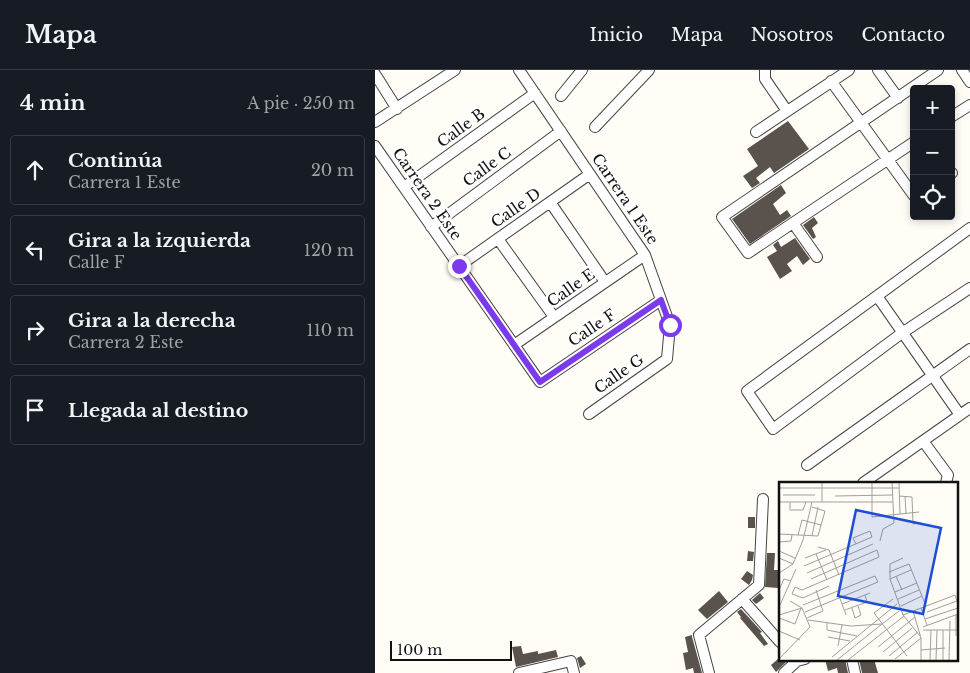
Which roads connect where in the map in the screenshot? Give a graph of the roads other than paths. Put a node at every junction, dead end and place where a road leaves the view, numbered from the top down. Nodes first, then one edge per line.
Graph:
1 (519, 70) edge
2 (582, 70) edge
3 (649, 70) edge
4 (765, 70) edge
5 (849, 70) edge
6 (878, 70) edge
7 (938, 70) edge
8 (962, 70) edge
9 (448, 72) edge
10 (375, 74) edge
11 (831, 81) junction
12 (970, 82) edge
13 (535, 93) junction
14 (561, 96) dead end
15 (898, 98) junction
16 (970, 105) edge
17 (397, 109) junction
18 (787, 111) junction
19 (955, 114) edge
20 (375, 122) edge
21 (861, 122) junction
22 (595, 127) dead end
23 (561, 131) junction
24 (756, 132) dead end
25 (910, 145) edge
26 (375, 146) edge
27 (887, 160) junction
28 (590, 174) junction
29 (403, 187) junction
30 (910, 191) edge
31 (550, 202) junction
32 (793, 223) junction
33 (431, 227) junction
34 (970, 228) edge
35 (498, 239) junction
36 (645, 255) junction
37 (817, 257) dead end
38 (459, 266) junction
39 (605, 282) junction
40 (970, 288) edge
41 (877, 296) junction
42 (661, 300) junction
43 (554, 317) junction
44 (902, 333) junction
45 (514, 345) junction
46 (970, 349) edge
47 (667, 359) joint
48 (932, 376) junction
49 (540, 382) joint
50 (970, 408) edge
51 (589, 414) dead end
52 (960, 415) junction
53 (923, 441) junction
54 (807, 465) dead end
55 (864, 482) edge
56 (946, 482) edge
57 (763, 499) dead end
58 (742, 599) junction
59 (779, 641) edge
60 (799, 660) edge
61 (852, 660) edge
62 (519, 673) edge
63 (574, 673) edge
64 (709, 673) edge
65 (784, 673) edge
66 (855, 673) edge

1 - 13 street, Carrera 1 Este
2 - 14 street
3 - 22 street
4 - 18 street
5 - 11 street
6 - 15 street
7 - 15 street
8 - 12 street
9 - 17 street
10 - 17 street
11 - 18 street
11 - 21 street
13 - 23 street, Carrera 1 Este
13 - 29 street, Calle B
15 - 21 street
16 - 19 street
17 - 20 street
18 - 24 street
21 - 27 street
21 - 32 street
23 - 28 street, Carrera 1 Este
23 - 33 street, Calle C
25 - 27 street
26 - 29 street, Carrera 2 Este
27 - 30 street
27 - 32 street
28 - 31 street, Calle D
28 - 36 street, Carrera 1 Este
29 - 33 street, Carrera 2 Este
31 - 35 street, Calle D
31 - 39 street
32 - 37 street
33 - 38 street, Carrera 2 Este
34 - 41 street
35 - 38 street, Calle D
35 - 43 street
36 - 39 street, Calle E
36 - 42 street, Carrera 1 Este
38 - 45 street, Carrera 2 Este
39 - 43 street, Calle E
40 - 44 street
41 - 44 street
41 - 44 street
42 - 47 street, Carrera 1 Este
42 - 49 street, Calle F
43 - 45 street, Calle E
44 - 48 street
45 - 49 street, Carrera 2 Este
46 - 48 street
47 - 51 street, Calle G
48 - 52 street
48 - 54 street
50 - 52 street
52 - 53 street
53 - 55 street
53 - 56 street
57 - 58 street
58 - 59 street
58 - 64 street
60 - 65 street
61 - 66 street
62 - 63 street

